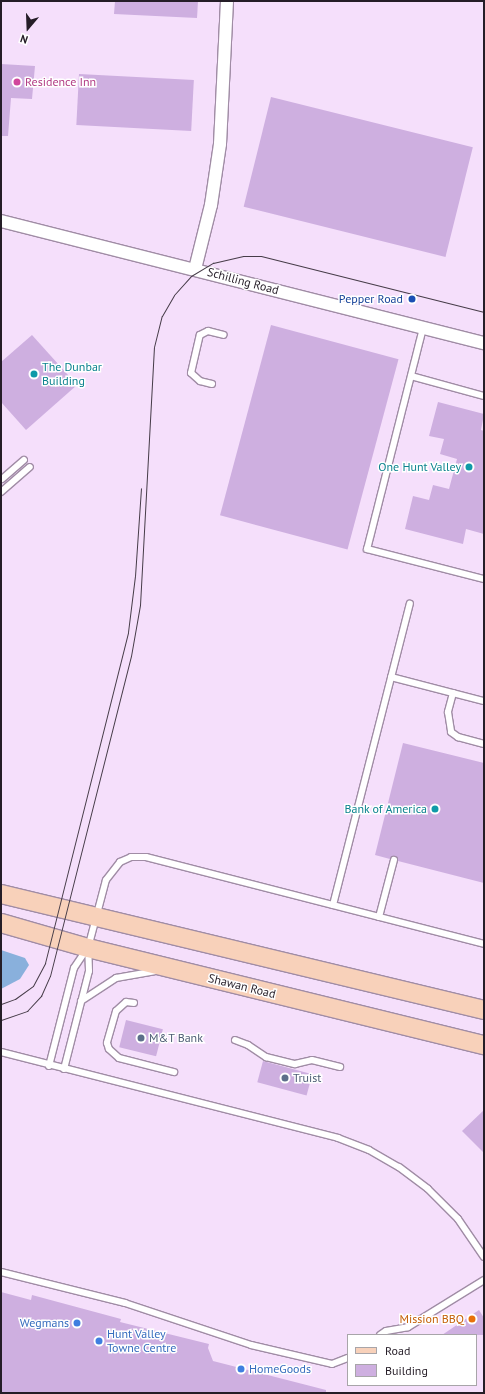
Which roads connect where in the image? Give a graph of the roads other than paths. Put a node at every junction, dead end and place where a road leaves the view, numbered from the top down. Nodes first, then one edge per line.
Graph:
1 (227, 1) edge
2 (1, 221) edge
3 (195, 268) junction
4 (423, 328) junction
5 (224, 335) dead end
6 (484, 343) edge
7 (411, 376) junction
8 (212, 384) dead end
9 (484, 396) edge
10 (24, 460) dead end
11 (30, 467) dead end
12 (1, 479) edge
13 (3, 490) edge
14 (484, 579) edge
15 (410, 604) dead end
16 (391, 677) junction
17 (454, 693) junction
18 (484, 702) edge
19 (484, 744) edge
20 (394, 860) dead end
21 (1, 894) edge
22 (333, 905) junction
23 (96, 916) junction
24 (379, 917) junction
25 (1, 924) edge
26 (484, 944) edge
27 (88, 948) junction
28 (181, 971) junction
29 (81, 1001) junction
30 (134, 1003) dead end
31 (484, 1010) edge
32 (235, 1040) dead end
33 (484, 1045) edge
34 (1, 1052) edge
35 (49, 1066) junction
36 (340, 1066) dead end
37 (64, 1069) junction
38 (174, 1072) dead end
39 (484, 1257) edge
40 (1, 1272) edge
41 (484, 1280) edge
42 (382, 1334) edge
43 (347, 1358) edge

1 - 3 street
2 - 3 street, Schilling Road
3 - 4 street, Schilling Road
4 - 6 street, Schilling Road
4 - 7 lane
5 - 8 lane
7 - 9 lane
7 - 14 lane
10 - 12 lane
11 - 13 lane
12 - 13 lane
15 - 16 lane
16 - 17 lane
16 - 22 lane
17 - 18 lane
17 - 19 lane
20 - 24 lane
21 - 23 main road
22 - 23 lane
22 - 24 lane
23 - 27 lane
23 - 31 main road
24 - 26 lane
25 - 27 main road, Shawan Road
27 - 28 main road, Shawan Road
27 - 29 lane
27 - 35 lane
28 - 29 lane
28 - 33 main road, Shawan Road
29 - 37 lane
30 - 38 lane
32 - 36 lane
34 - 35 lane
35 - 37 lane
37 - 39 lane
40 - 43 lane
41 - 42 lane

